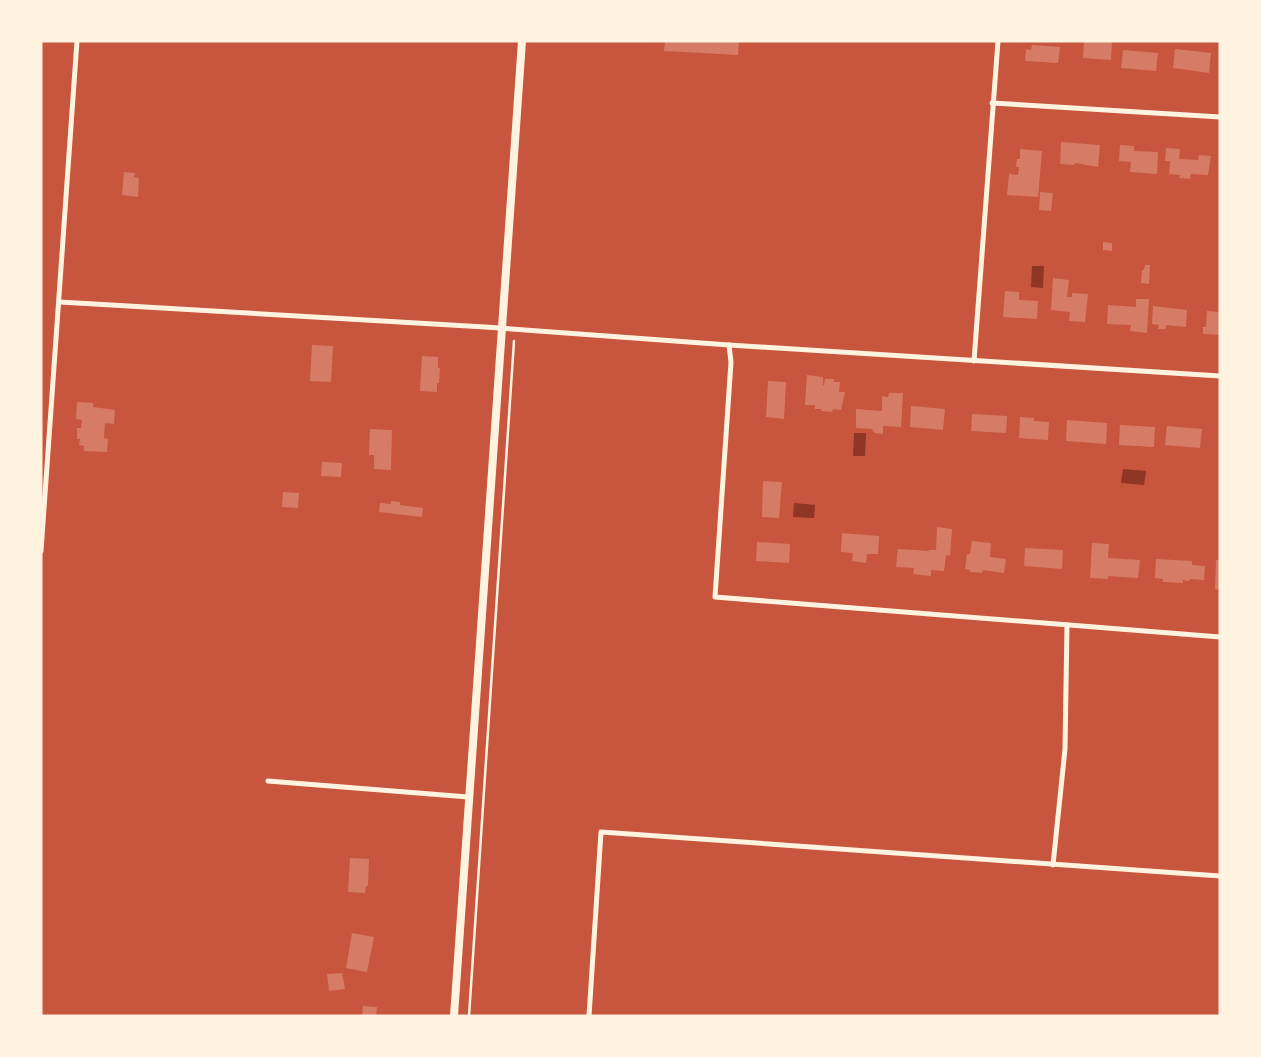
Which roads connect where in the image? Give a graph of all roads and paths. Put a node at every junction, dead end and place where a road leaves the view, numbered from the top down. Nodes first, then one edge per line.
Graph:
1 (77, 41) edge
2 (522, 41) edge
3 (998, 41) edge
4 (992, 103) junction
5 (1220, 118) edge
6 (60, 302) junction
7 (502, 328) junction
8 (514, 341) dead end
9 (729, 345) junction
10 (974, 361) junction
11 (1220, 376) edge
12 (41, 550) edge
13 (1067, 625) junction
14 (1220, 637) edge
15 (268, 781) dead end
16 (468, 797) junction
17 (1053, 866) junction
18 (1220, 876) edge
19 (454, 1016) edge
20 (469, 1016) edge
21 (589, 1016) edge

1 - 6 street
2 - 7 main road
3 - 4 street
4 - 5 street
4 - 10 street
6 - 7 street
6 - 12 street
7 - 9 street
7 - 16 main road
8 - 20 path
9 - 10 street
9 - 13 street
10 - 11 street
13 - 14 street
13 - 17 street
15 - 16 street
16 - 19 main road
17 - 18 street
17 - 21 street

